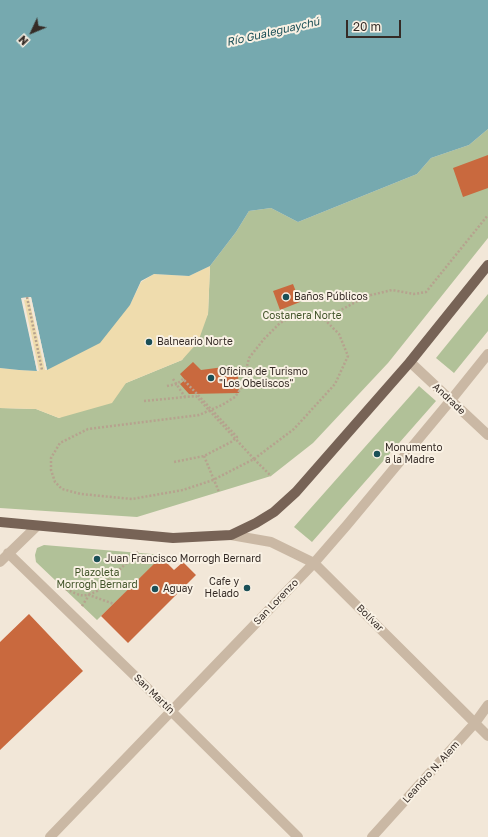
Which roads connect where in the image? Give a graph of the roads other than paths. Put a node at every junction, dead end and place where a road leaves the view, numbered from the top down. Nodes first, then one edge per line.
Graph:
1 (488, 265) edge
2 (488, 354) edge
3 (410, 362) junction
4 (451, 400) junction
5 (488, 435) edge
6 (0, 522) edge
7 (37, 526) junction
8 (231, 535) junction
9 (8, 553) junction
10 (0, 562) edge
11 (314, 563) junction
12 (488, 705) edge
13 (171, 711) junction
14 (475, 723) junction
15 (488, 736) edge
16 (50, 837) edge
17 (298, 837) edge
18 (372, 837) edge

1 - 3 main road
2 - 4 street, San Lorenzo
3 - 4 street, Andrade
3 - 8 main road
4 - 5 street, Andrade
4 - 11 street, San Lorenzo
6 - 7 main road
7 - 8 main road
7 - 9 street
8 - 11 street, Bolívar
9 - 10 street
9 - 13 street, San Martín
11 - 13 street, San Lorenzo
11 - 14 street, Bolívar
12 - 14 street, Leandro N. Alem
13 - 16 street, San Lorenzo
13 - 17 street, San Martín
14 - 15 street, Bolívar
14 - 18 street, Leandro N. Alem

